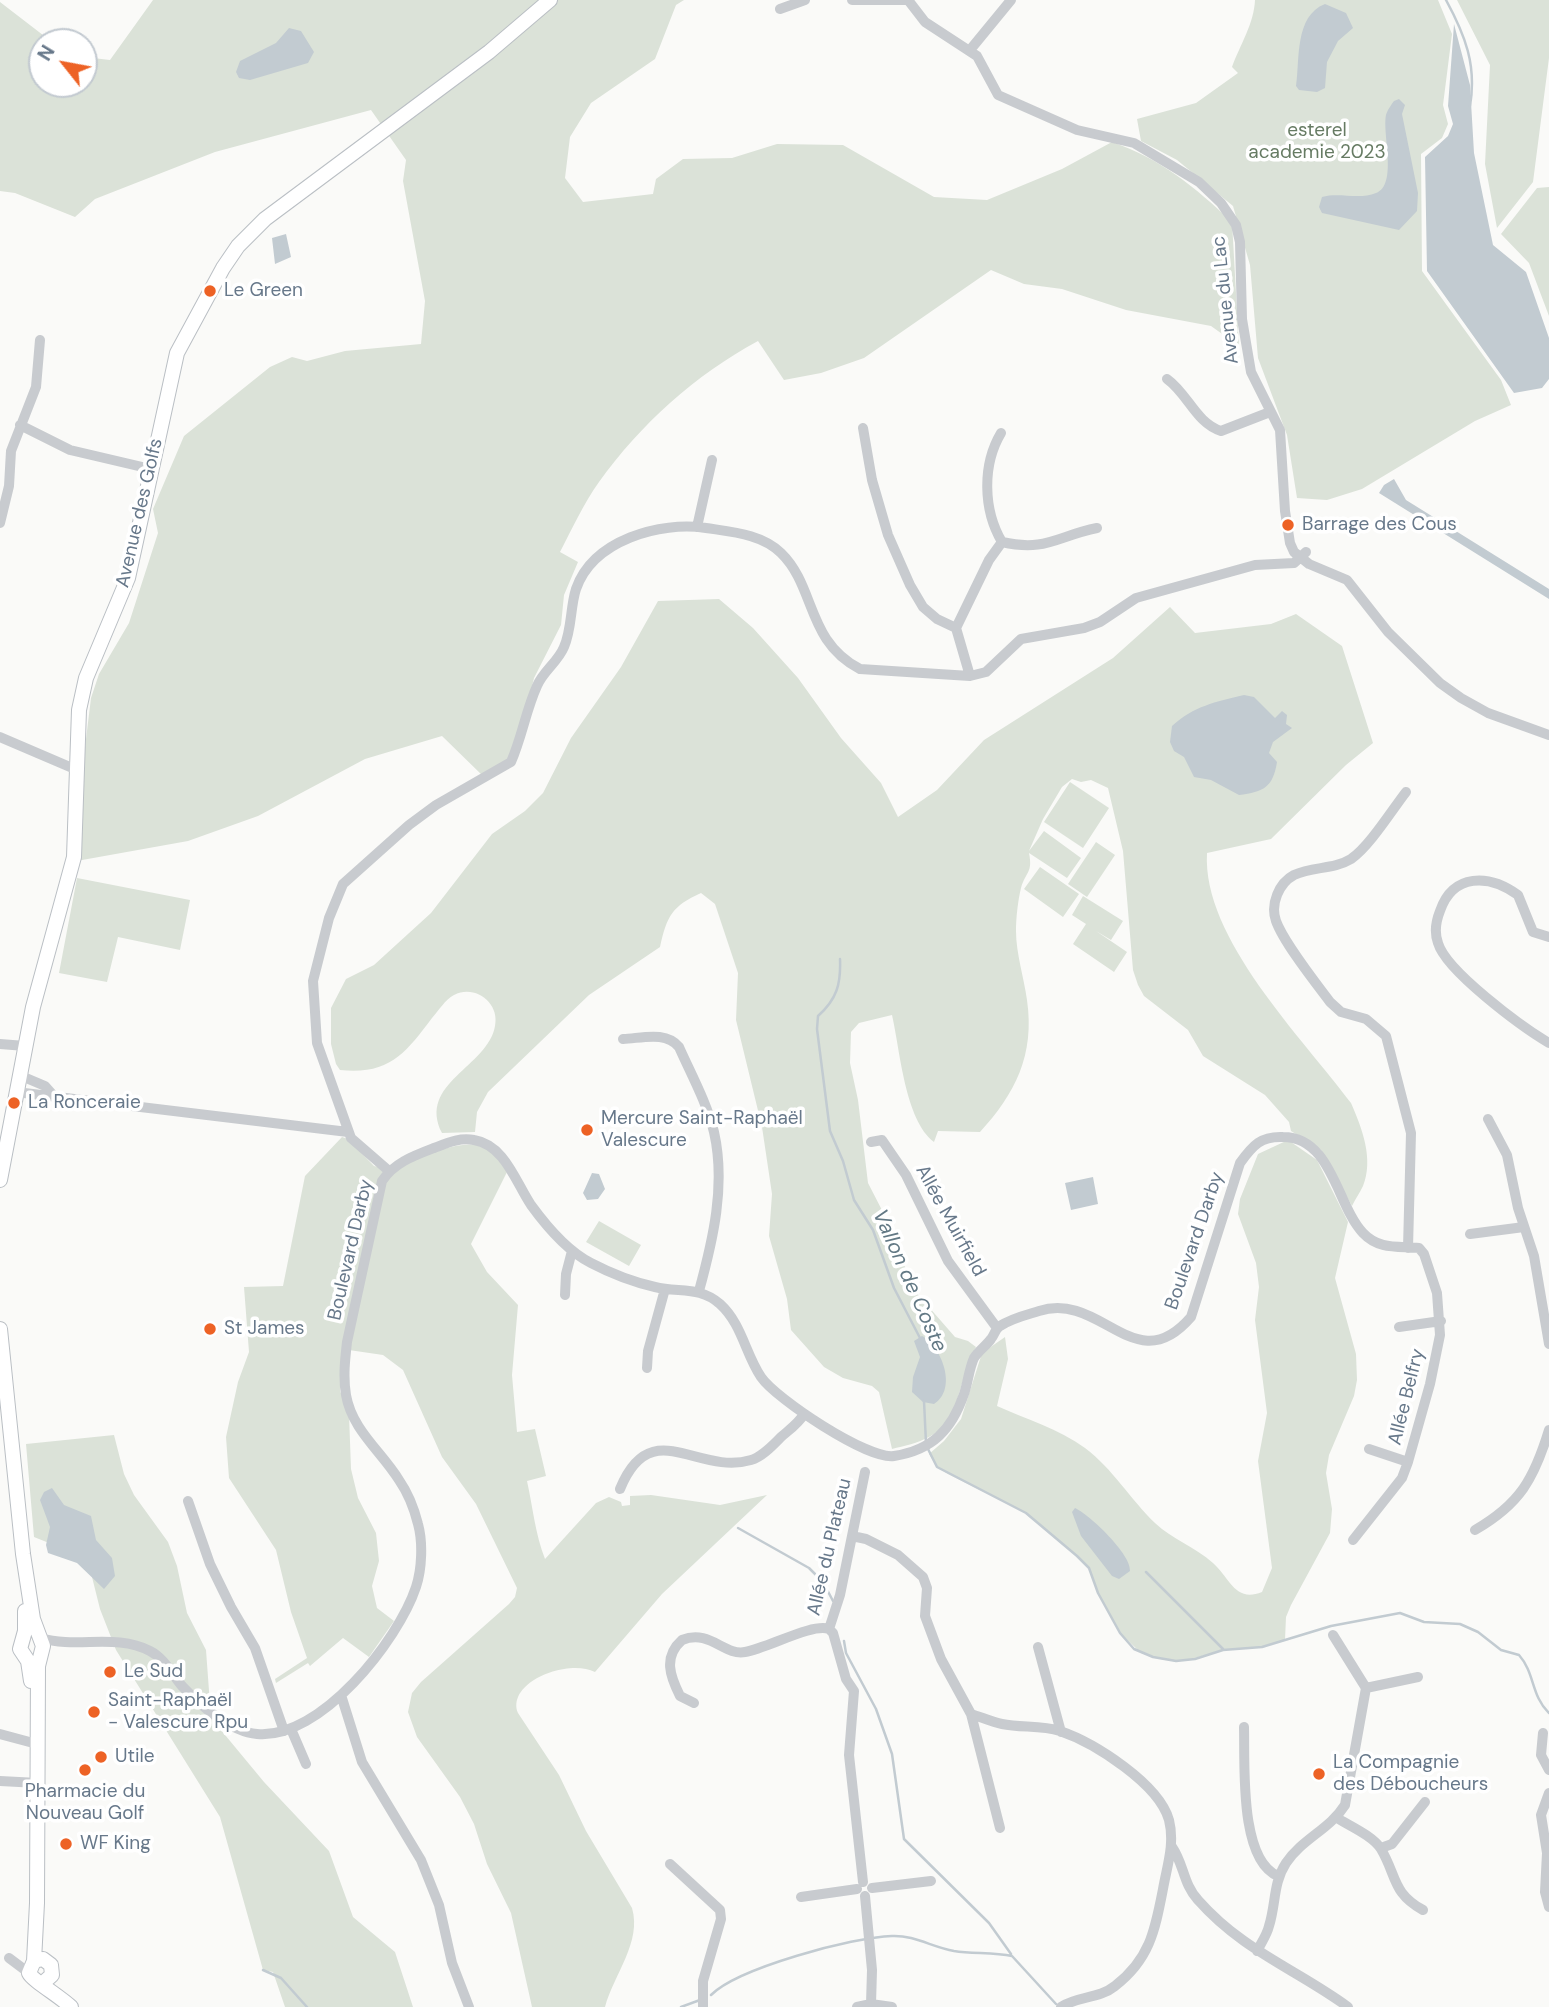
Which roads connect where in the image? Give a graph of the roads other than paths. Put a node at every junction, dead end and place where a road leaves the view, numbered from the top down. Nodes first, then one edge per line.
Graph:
1 (550, 0) edge
2 (805, 0) edge
3 (852, 0) edge
4 (907, 0) edge
5 (1010, 0) edge
6 (780, 9) dead end
7 (970, 50) junction
8 (40, 340) dead end
9 (1167, 379) dead end
10 (1270, 412) junction
11 (20, 425) junction
12 (863, 428) dead end
13 (1001, 433) dead end
14 (712, 460) dead end
15 (151, 469) junction
16 (0, 523) edge
17 (697, 527) junction
18 (1097, 528) dead end
19 (1002, 542) junction
20 (1298, 551) junction
21 (956, 628) junction
22 (970, 676) junction
23 (1549, 735) edge
24 (0, 737) edge
25 (77, 770) junction
26 (1406, 792) dead end
27 (1549, 937) edge
28 (624, 1040) dead end
29 (3, 1041) edge
30 (1549, 1043) edge
31 (25, 1046) junction
32 (19, 1075) junction
33 (16, 1093) junction
34 (53, 1095) junction
35 (1488, 1119) dead end
36 (348, 1132) junction
37 (871, 1142) dead end
38 (389, 1171) junction
39 (1, 1172) edge
40 (1524, 1227) junction
41 (1470, 1234) dead end
42 (1413, 1248) junction
43 (572, 1251) junction
44 (665, 1289) junction
45 (699, 1291) junction
46 (565, 1295) dead end
47 (1441, 1321) junction
48 (1399, 1327) dead end
49 (997, 1328) junction
50 (0, 1329) edge
51 (1549, 1343) edge
52 (647, 1368) dead end
53 (804, 1414) junction
54 (1549, 1430) edge
55 (1369, 1449) dead end
56 (1408, 1462) junction
57 (865, 1472) dead end
58 (620, 1489) dead end
59 (188, 1501) dead end
60 (1475, 1531) dead end
61 (852, 1536) junction
62 (1353, 1540) dead end
63 (23, 1554) junction
64 (829, 1629) junction
65 (1333, 1635) dead end
66 (23, 1638) junction
67 (40, 1644) junction
68 (1038, 1647) dead end
69 (24, 1655) junction
70 (1418, 1677) dead end
71 (1366, 1688) junction
72 (341, 1695) junction
73 (694, 1703) dead end
74 (971, 1714) junction
75 (1244, 1727) dead end
76 (288, 1730) junction
77 (1061, 1732) junction
78 (1543, 1733) dead end
79 (0, 1734) edge
80 (37, 1740) junction
81 (306, 1764) dead end
82 (1549, 1770) edge
83 (0, 1781) edge
84 (37, 1783) junction
85 (1549, 1793) edge
86 (1425, 1802) dead end
87 (1337, 1818) junction
88 (1000, 1828) dead end
89 (1172, 1847) junction
90 (1381, 1847) junction
91 (670, 1864) dead end
92 (1278, 1877) junction
93 (931, 1881) dead end
94 (864, 1889) junction
95 (801, 1897) dead end
96 (1549, 1907) edge
97 (1423, 1910) dead end
98 (1257, 1951) junction
99 (35, 1964) junction
100 (48, 1979) junction
101 (871, 2004) junction
102 (71, 2007) edge
103 (79, 2007) edge
104 (469, 2007) edge
105 (703, 2007) edge
106 (858, 2007) edge
107 (892, 2007) edge
108 (1061, 2007) edge
109 (1348, 2007) edge

1 - 15 main road, Avenue des Golfs
2 - 6 street
3 - 4 street
4 - 7 street, Avenue du Lac
5 - 7 street
7 - 10 street, Avenue du Lac
8 - 11 street
9 - 10 street
10 - 20 street, Avenue du Lac
11 - 15 street
11 - 16 street
12 - 21 street
13 - 19 street
14 - 17 street
15 - 25 main road, Avenue des Golfs
17 - 22 street
17 - 36 street
18 - 19 street
19 - 21 street
20 - 22 street
20 - 23 street, Avenue du Lac
21 - 22 street
24 - 25 street
25 - 31 main road, Avenue des Golfs
26 - 42 street
27 - 30 street
28 - 45 street
29 - 31 street
31 - 32 main road, Avenue des Golfs
32 - 33 main road, Avenue des Golfs
32 - 34 street
33 - 34 street
33 - 39 main road, Avenue des Golfs
34 - 36 street
35 - 40 street
36 - 38 street
37 - 49 street, Allée Muirfield
38 - 43 street, Boulevard Darby
38 - 72 street, Boulevard Darby
40 - 41 street
40 - 51 street
42 - 47 street, Allée Belfry
42 - 49 street, Boulevard Darby
43 - 44 street, Boulevard Darby
43 - 46 street
44 - 45 street, Boulevard Darby
44 - 52 street
45 - 53 street
47 - 48 street
47 - 56 street, Allée Belfry
49 - 53 street
50 - 63 main road
53 - 58 street
54 - 60 street
55 - 56 street
56 - 62 street, Allée Belfry
57 - 61 street, Allée du Plateau
59 - 76 street
61 - 64 street, Allée du Plateau
61 - 74 street
63 - 66 main road
63 - 67 main road
64 - 73 street
64 - 94 street
65 - 71 street
66 - 67 main road
66 - 69 main road
67 - 69 main road
67 - 76 street, Boulevard Darby
67 - 80 main road
68 - 77 street
69 - 80 main road
70 - 71 street
71 - 87 street
72 - 76 street, Boulevard Darby
72 - 104 street
74 - 77 street
74 - 88 street
75 - 92 street
76 - 81 street
77 - 89 street
78 - 82 street
79 - 80 street
80 - 84 main road
83 - 84 street
84 - 99 main road
85 - 96 street
86 - 90 street
87 - 90 street
87 - 92 street
89 - 98 street
89 - 108 street
90 - 97 street
91 - 105 street
92 - 98 street
93 - 94 street
94 - 95 street
94 - 101 street
98 - 109 street
99 - 100 main road
99 - 100 main road
100 - 102 main road
100 - 103 main road
101 - 106 street
101 - 107 street

